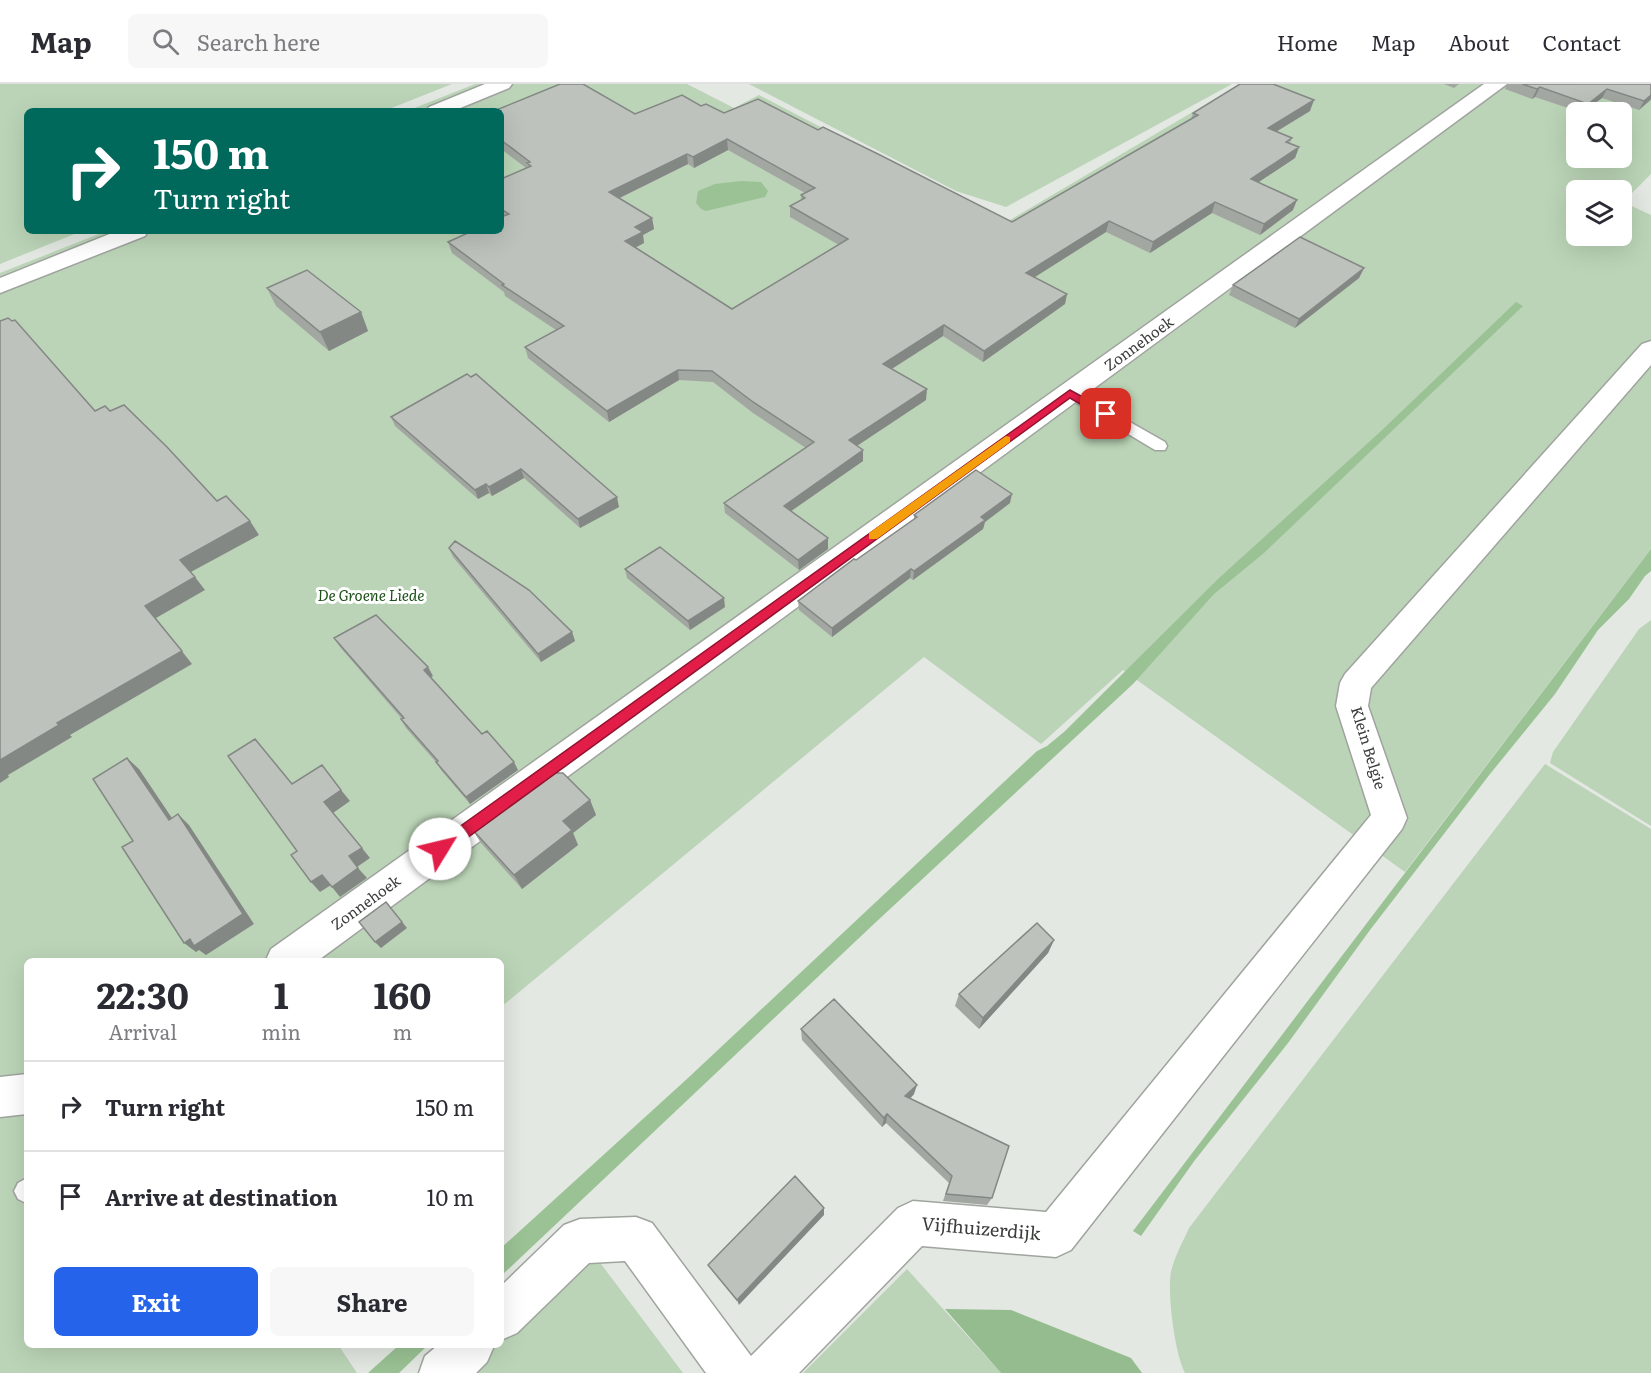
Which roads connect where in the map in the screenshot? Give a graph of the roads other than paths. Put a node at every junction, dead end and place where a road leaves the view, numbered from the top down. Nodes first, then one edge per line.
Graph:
1 (502, 84) edge
2 (1497, 84) edge
3 (443, 108) edge
4 (130, 234) edge
5 (0, 286) edge
6 (1651, 349) edge
7 (1070, 393) junction
8 (1160, 446) dead end
9 (290, 958) edge
10 (24, 1094) edge
11 (0, 1097) edge
12 (1136, 1133) joint
13 (504, 1314) edge
14 (469, 1348) edge
15 (442, 1373) edge
16 (734, 1373) edge
17 (767, 1373) edge

1 - 3 street
2 - 7 street, Zonnehoek
4 - 5 street
6 - 12 street, Klein Belgie
7 - 8 lane
7 - 9 street, Zonnehoek
10 - 11 street
12 - 17 street, Vijfhuizerdijk
13 - 16 street
14 - 15 street

